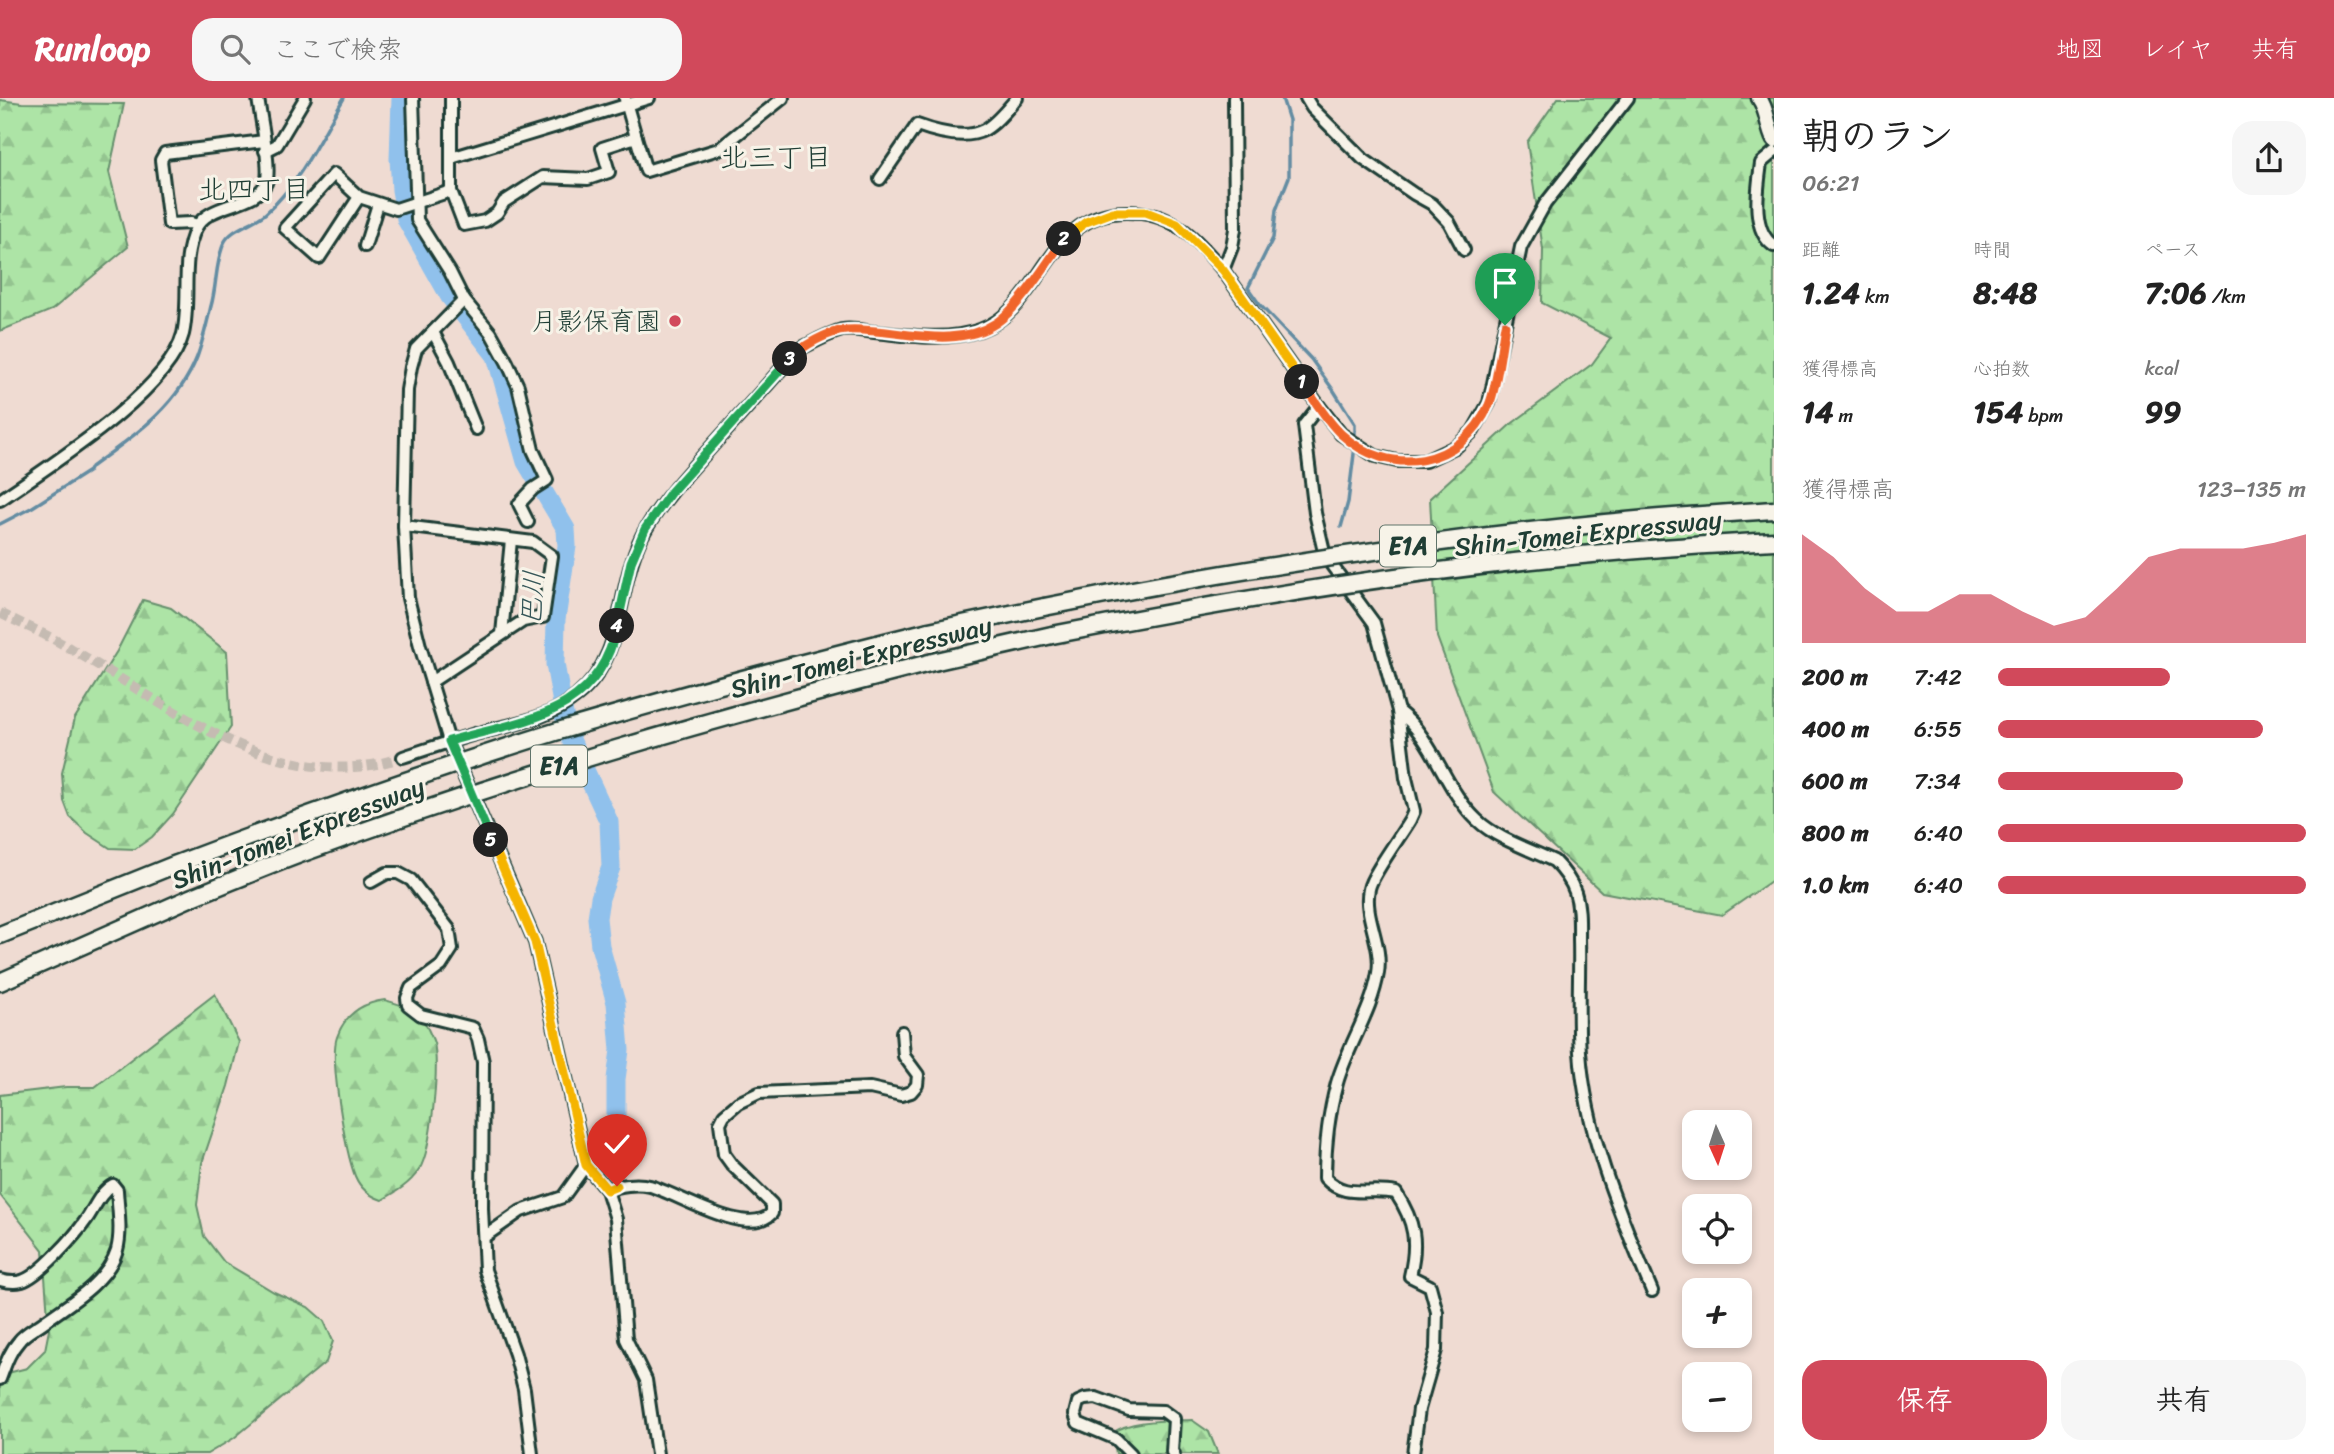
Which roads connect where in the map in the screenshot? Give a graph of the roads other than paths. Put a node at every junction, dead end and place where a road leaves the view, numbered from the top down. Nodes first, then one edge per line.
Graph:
1 (258, 98) edge
2 (305, 98) edge
3 (413, 98) edge
4 (452, 98) edge
5 (649, 98) edge
6 (783, 98) edge
7 (1234, 98) edge
8 (1306, 98) edge
9 (1628, 98) edge
10 (1759, 98) edge
11 (1011, 100) edge
12 (625, 101) edge
13 (636, 137) junction
14 (1774, 140) edge
15 (264, 146) junction
16 (1774, 152) edge
17 (451, 158) junction
18 (880, 179) dead end
19 (451, 191) junction
20 (359, 197) junction
21 (379, 204) junction
22 (413, 204) junction
23 (197, 225) junction
24 (365, 246) dead end
25 (1774, 246) edge
26 (1464, 250) dead end
27 (1223, 270) junction
28 (462, 302) junction
29 (433, 332) junction
30 (1319, 406) junction
31 (476, 429) dead end
32 (0, 500) edge
33 (1774, 510) edge
34 (528, 522) dead end
35 (404, 526) junction
36 (511, 540) junction
37 (1774, 541) edge
38 (502, 634) junction
39 (431, 682) junction
40 (1398, 710) junction
41 (449, 741) junction
42 (403, 757) tunnel mouth
43 (371, 882) dead end
44 (0, 935) edge
45 (0, 982) edge
46 (902, 1032) dead end
47 (586, 1165) junction
48 (607, 1190) junction
49 (484, 1237) junction
50 (0, 1280) edge
51 (1652, 1292) dead end
52 (0, 1380) edge
53 (532, 1454) edge
54 (657, 1454) edge
55 (1131, 1454) edge
56 (1174, 1454) edge
57 (1413, 1454) edge

1 - 15 street
2 - 15 street
3 - 22 street
4 - 17 street
5 - 12 street
6 - 13 street
7 - 27 street
8 - 26 street
9 - 30 street
10 - 14 main road
11 - 18 street
12 - 13 street
12 - 17 street
13 - 19 street
15 - 23 street
15 - 23 street
16 - 25 street
17 - 19 street
19 - 22 street
20 - 20 street
20 - 21 street
21 - 22 street
21 - 24 street
22 - 28 street
23 - 32 street
27 - 30 street
27 - 41 street
28 - 29 street
28 - 34 street
29 - 31 street
29 - 35 street
30 - 40 street
33 - 44 highway, Shin-Tomei Expressway / E1A, bridge
35 - 36 street
35 - 39 street
36 - 38 street
36 - 38 street
37 - 45 highway, Shin-Tomei Expressway / E1A, bridge
38 - 39 street
39 - 41 street
40 - 51 street
40 - 57 street
41 - 42 street
41 - 47 street
43 - 49 street
46 - 48 street
47 - 48 street
47 - 49 street
48 - 54 street
49 - 53 street
50 - 52 street
55 - 56 street

